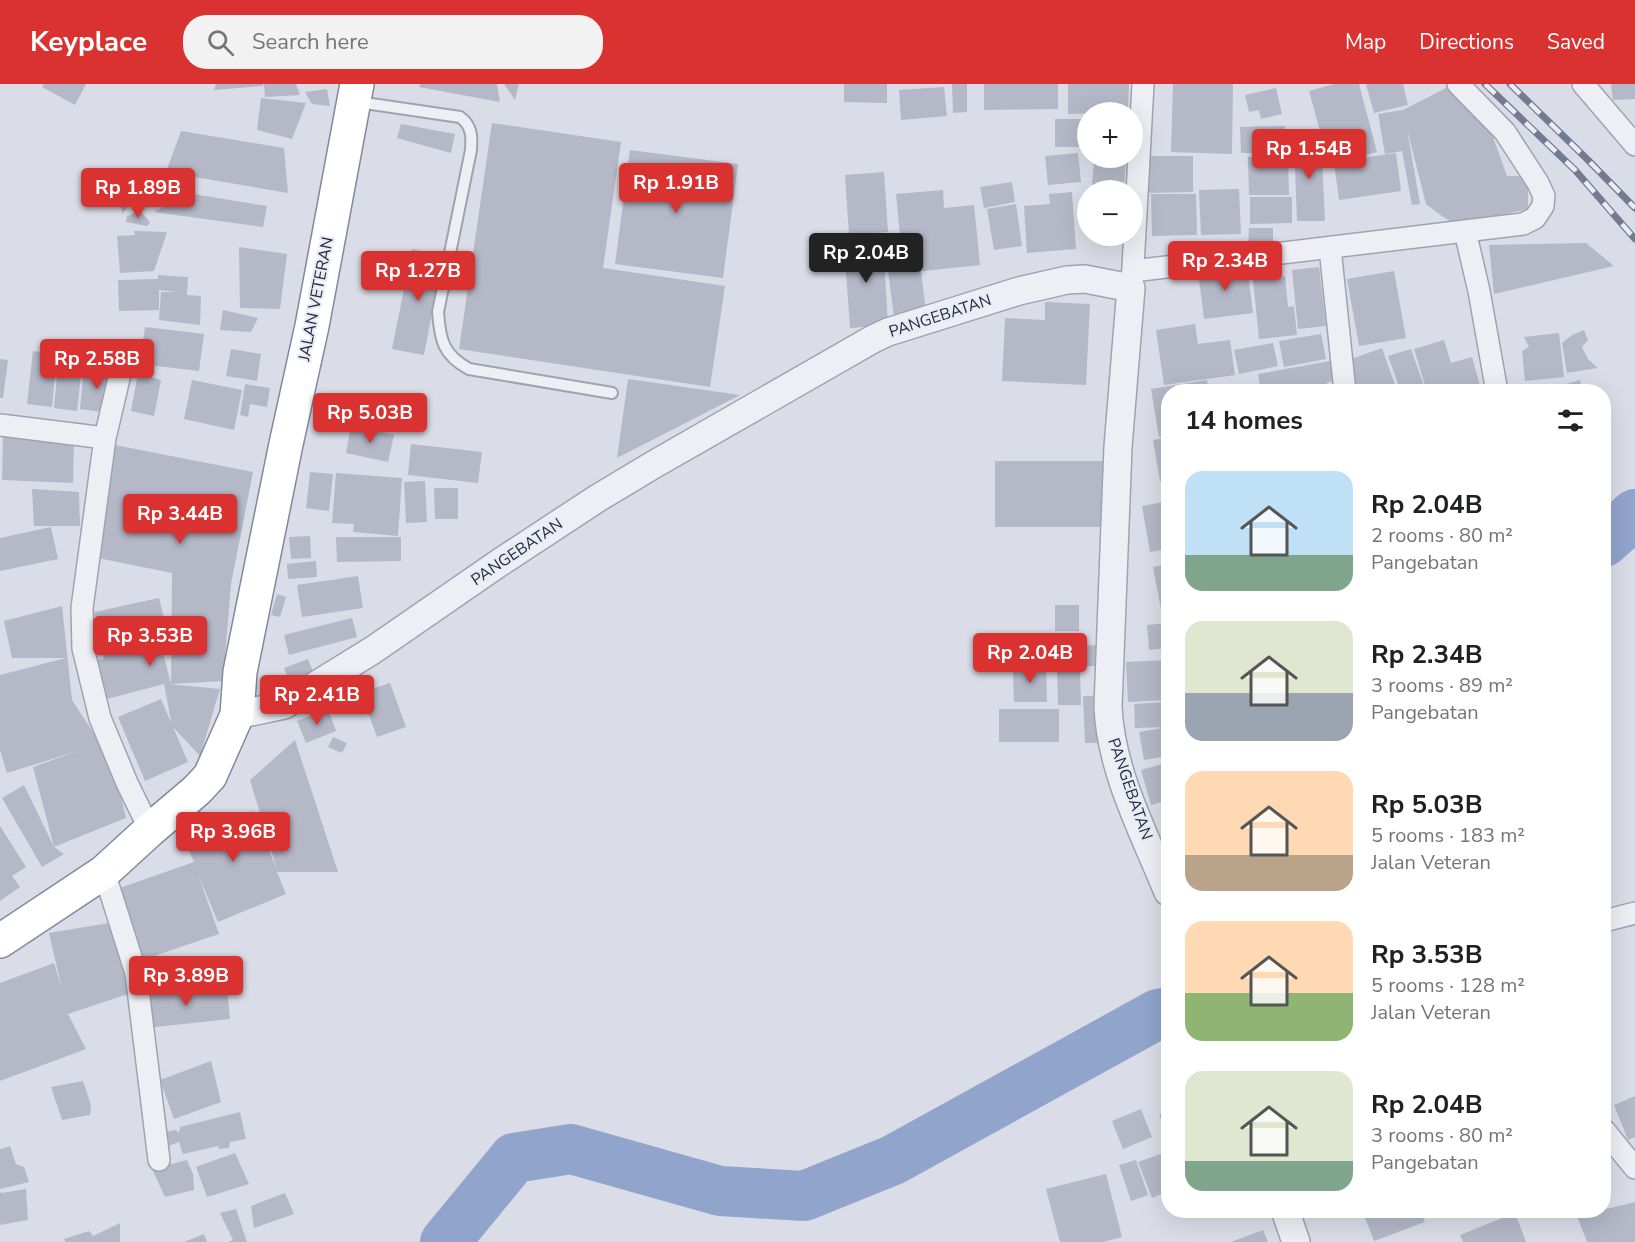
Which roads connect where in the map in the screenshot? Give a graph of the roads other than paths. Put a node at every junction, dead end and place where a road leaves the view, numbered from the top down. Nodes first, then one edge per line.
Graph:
1 (1143, 84) edge
2 (1458, 84) edge
3 (1583, 84) edge
4 (356, 93) edge
5 (1635, 145) edge
6 (1465, 231) junction
7 (1330, 248) junction
8 (1132, 280) junction
9 (120, 374) dead end
10 (1344, 384) edge
11 (1496, 384) edge
12 (612, 393) dead end
13 (0, 425) edge
14 (105, 438) junction
15 (237, 715) junction
16 (150, 830) junction
17 (104, 872) junction
18 (1161, 874) edge
19 (1635, 913) edge
20 (1611, 919) edge
21 (0, 941) edge
22 (1611, 1139) edge
23 (159, 1160) dead end
24 (1635, 1168) edge
25 (1288, 1218) edge
26 (1296, 1242) edge

1 - 8 street
2 - 6 street
3 - 5 street
4 - 12 lane
4 - 15 highway, JALAN VETERAN
6 - 7 street
6 - 11 street
7 - 8 street
7 - 10 street
8 - 15 street, PANGEBATAN
8 - 18 street, PANGEBATAN
9 - 14 street
13 - 14 street
14 - 16 street
15 - 16 highway, JALAN VETERAN
16 - 17 highway, JALAN VETERAN
17 - 21 highway, JALAN VETERAN
17 - 23 street
19 - 20 street
22 - 24 street
25 - 26 street

